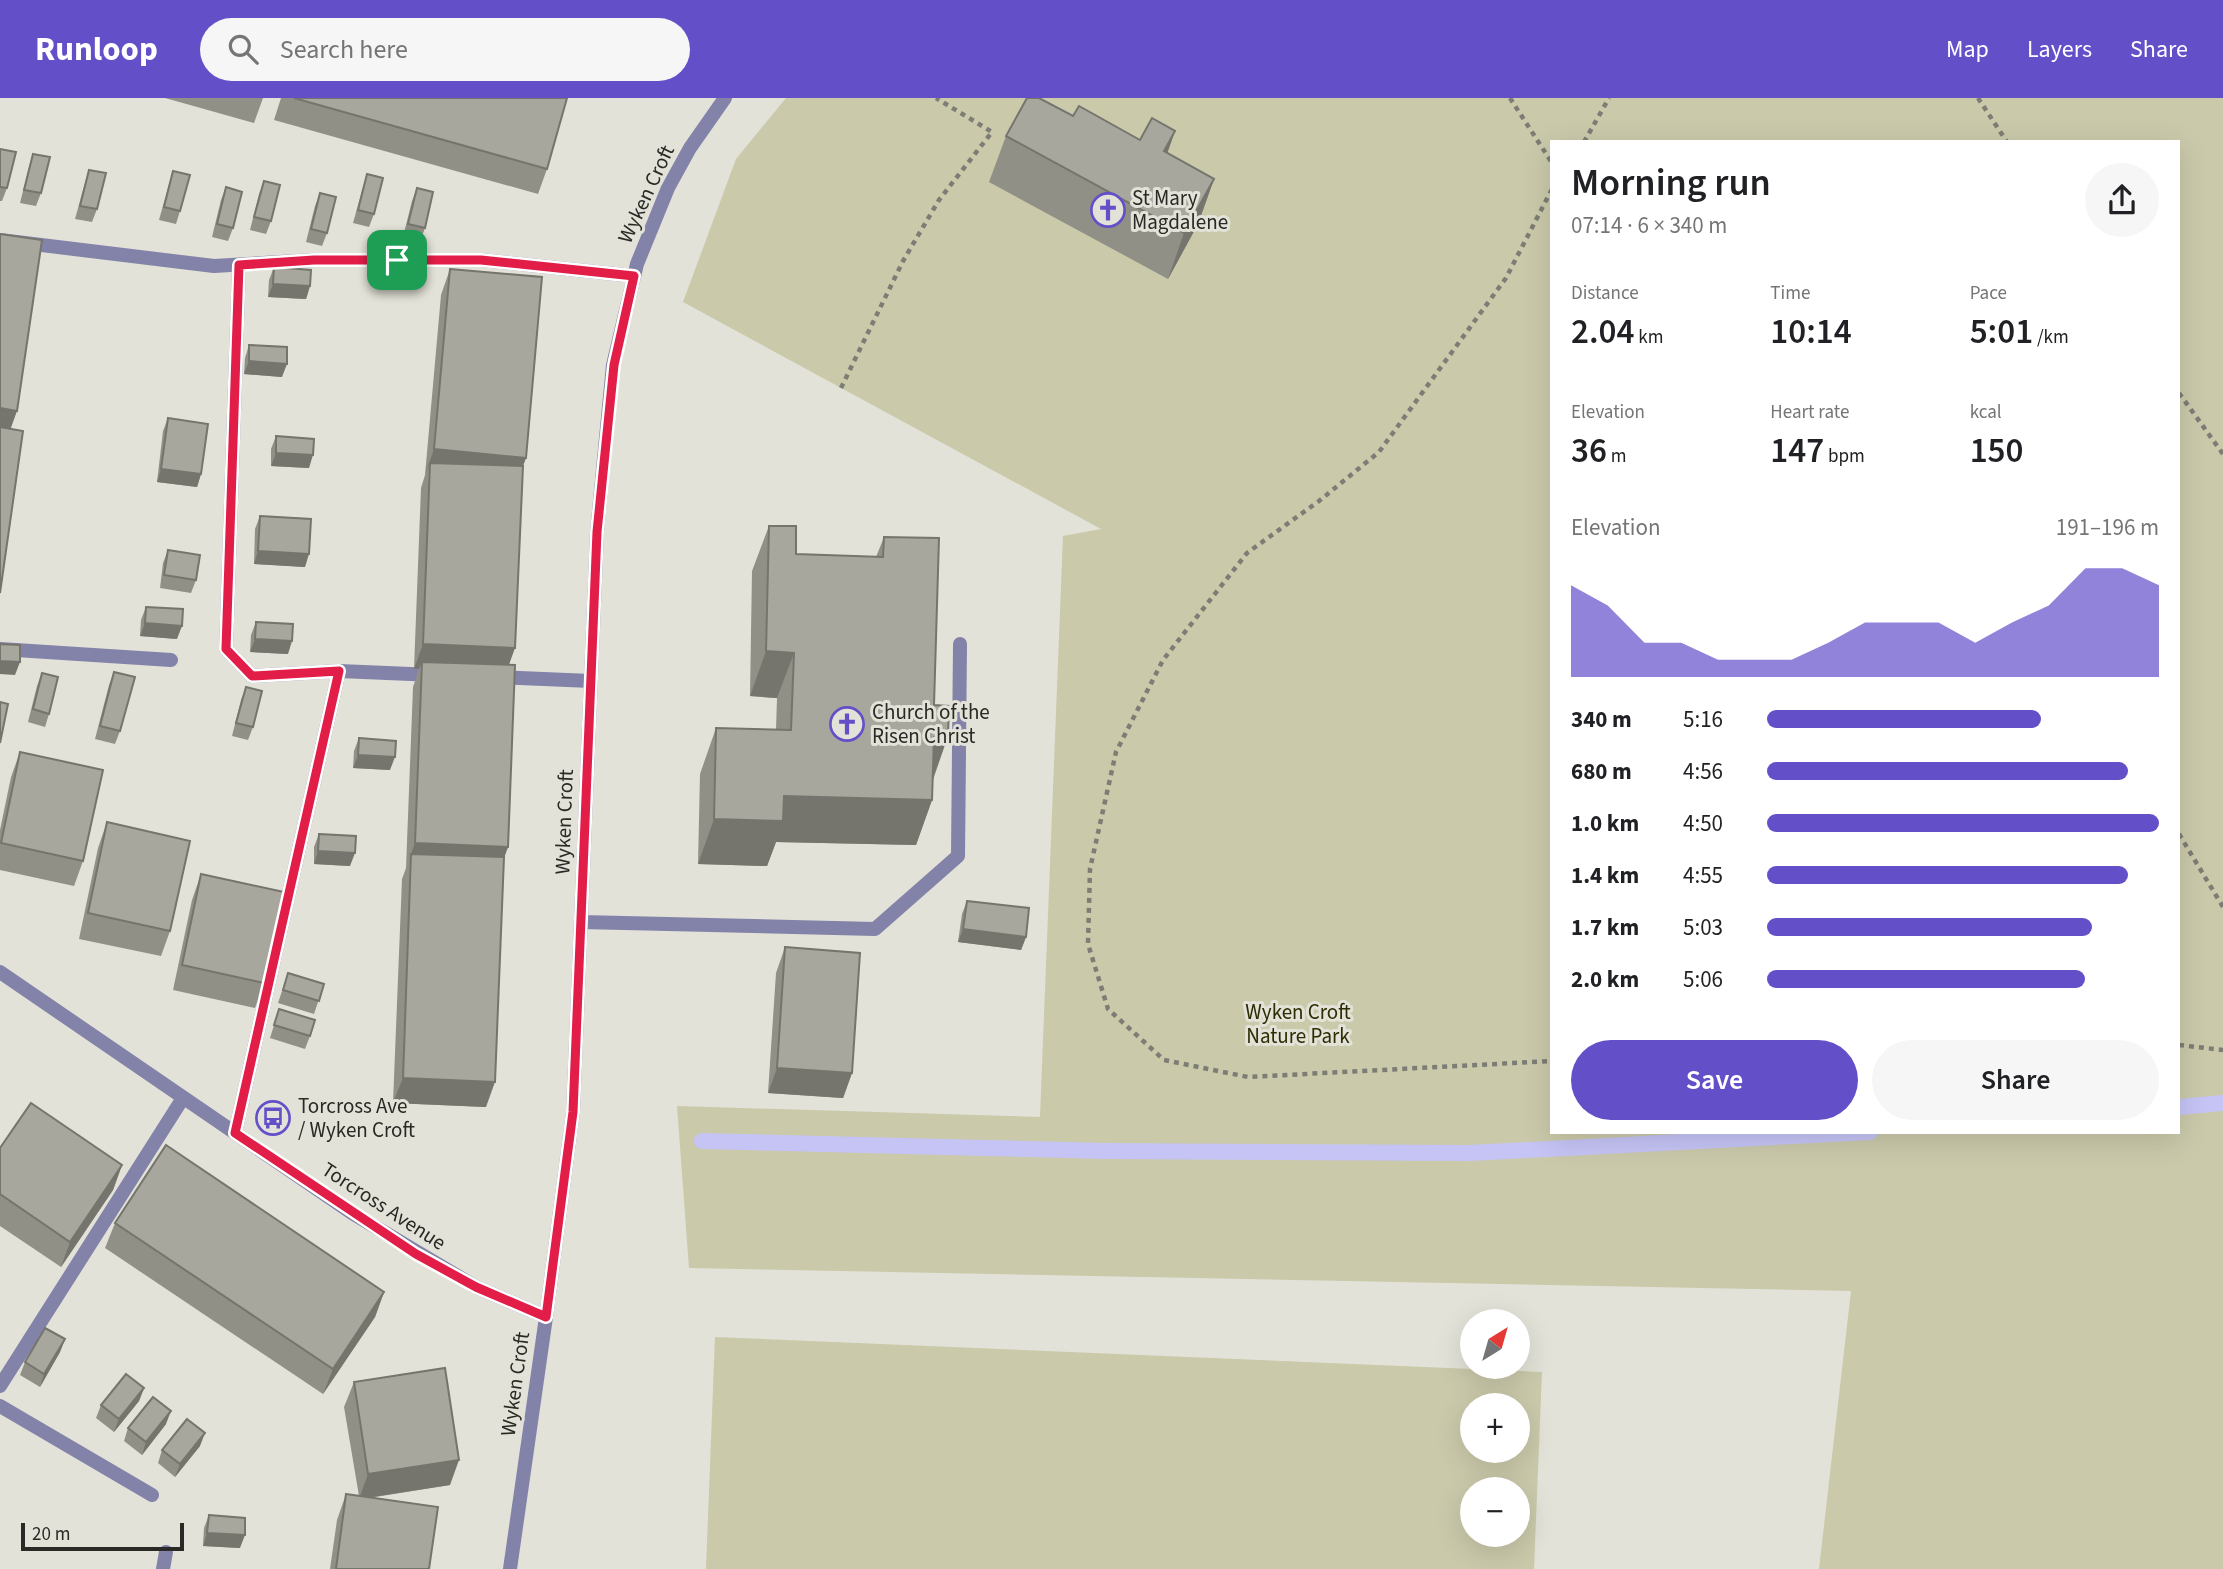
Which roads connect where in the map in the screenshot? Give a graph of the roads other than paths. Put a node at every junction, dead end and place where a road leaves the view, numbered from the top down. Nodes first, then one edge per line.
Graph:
1 (725, 98) edge
2 (0, 240) edge
3 (239, 265) junction
4 (634, 276) junction
5 (960, 644) dead end
6 (0, 649) edge
7 (171, 660) dead end
8 (339, 671) junction
9 (448, 675) edge
10 (488, 677) edge
11 (591, 681) junction
12 (581, 922) junction
13 (0, 972) edge
14 (183, 1098) junction
15 (235, 1133) junction
16 (546, 1317) junction
17 (0, 1386) edge
18 (0, 1406) edge
19 (152, 1495) dead end
20 (166, 1552) dead end
21 (163, 1569) edge
22 (510, 1569) edge

1 - 4 street, Wyken Croft
2 - 3 street
3 - 4 street
3 - 8 street
4 - 11 street, Wyken Croft
5 - 12 street
6 - 7 street
8 - 9 street
8 - 15 street
10 - 11 street
11 - 12 street, Wyken Croft
12 - 16 street, Wyken Croft
13 - 14 street, Torcross Avenue
14 - 15 street, Torcross Avenue
14 - 17 street
15 - 16 street, Torcross Avenue
16 - 22 street, Wyken Croft
18 - 19 street
20 - 21 street

